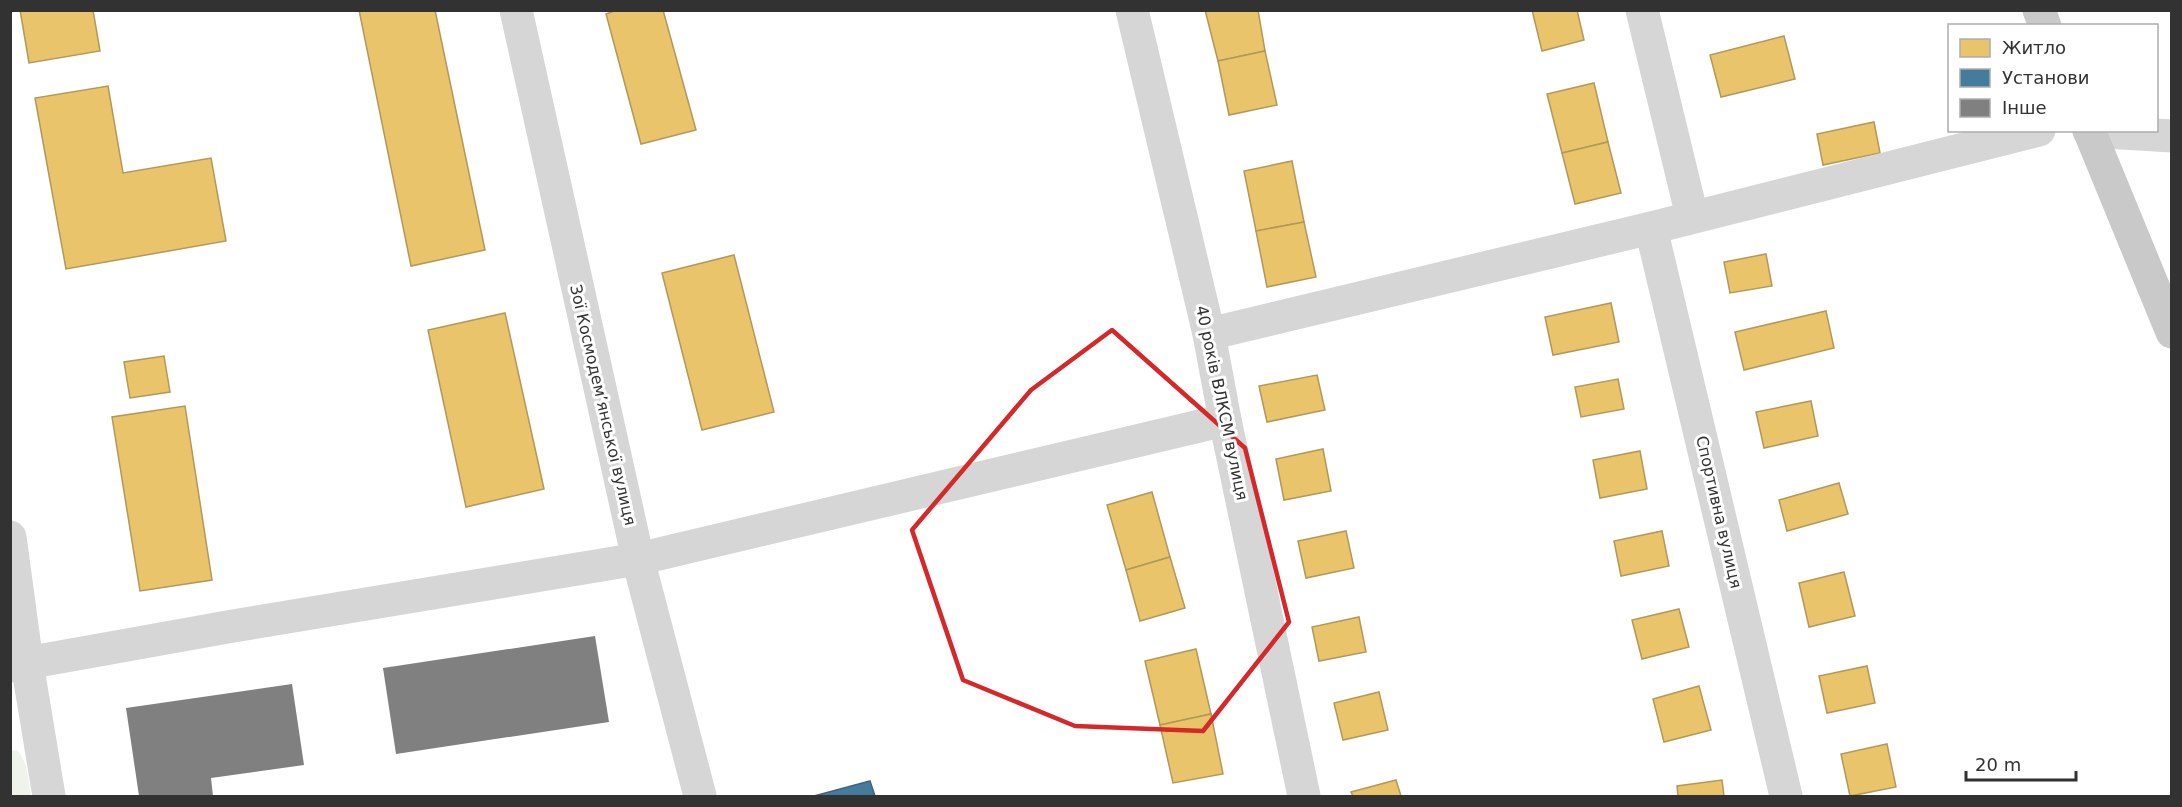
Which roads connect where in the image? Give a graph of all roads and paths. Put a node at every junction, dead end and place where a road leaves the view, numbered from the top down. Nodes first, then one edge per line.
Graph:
1 (516, 10) edge
2 (1132, 10) edge
3 (1642, 10) edge
4 (2031, 132) edge
5 (2089, 132) edge
6 (2106, 132) edge
7 (2172, 136) edge
8 (1692, 216) junction
9 (1651, 228) junction
10 (2172, 332) edge
11 (1209, 333) junction
12 (1225, 420) junction
13 (10, 537) edge
14 (638, 559) junction
15 (19, 664) edge
16 (49, 796) edge
17 (700, 796) edge
18 (1304, 796) edge
19 (1786, 796) edge

1 - 14 street, Зої Космодем’янської вулиця
2 - 11 street, 40 років ВЛКСМ вулиця
3 - 8 street
4 - 8 street
5 - 10 main road
6 - 7 street
8 - 9 street
9 - 11 street
9 - 19 street, Спортивна вулиця
11 - 12 street, 40 років ВЛКСМ вулиця
12 - 14 street
12 - 18 street, 40 років ВЛКСМ вулиця
13 - 15 street
14 - 15 street
14 - 17 street, Зої Космодем’янської вулиця
15 - 16 street

